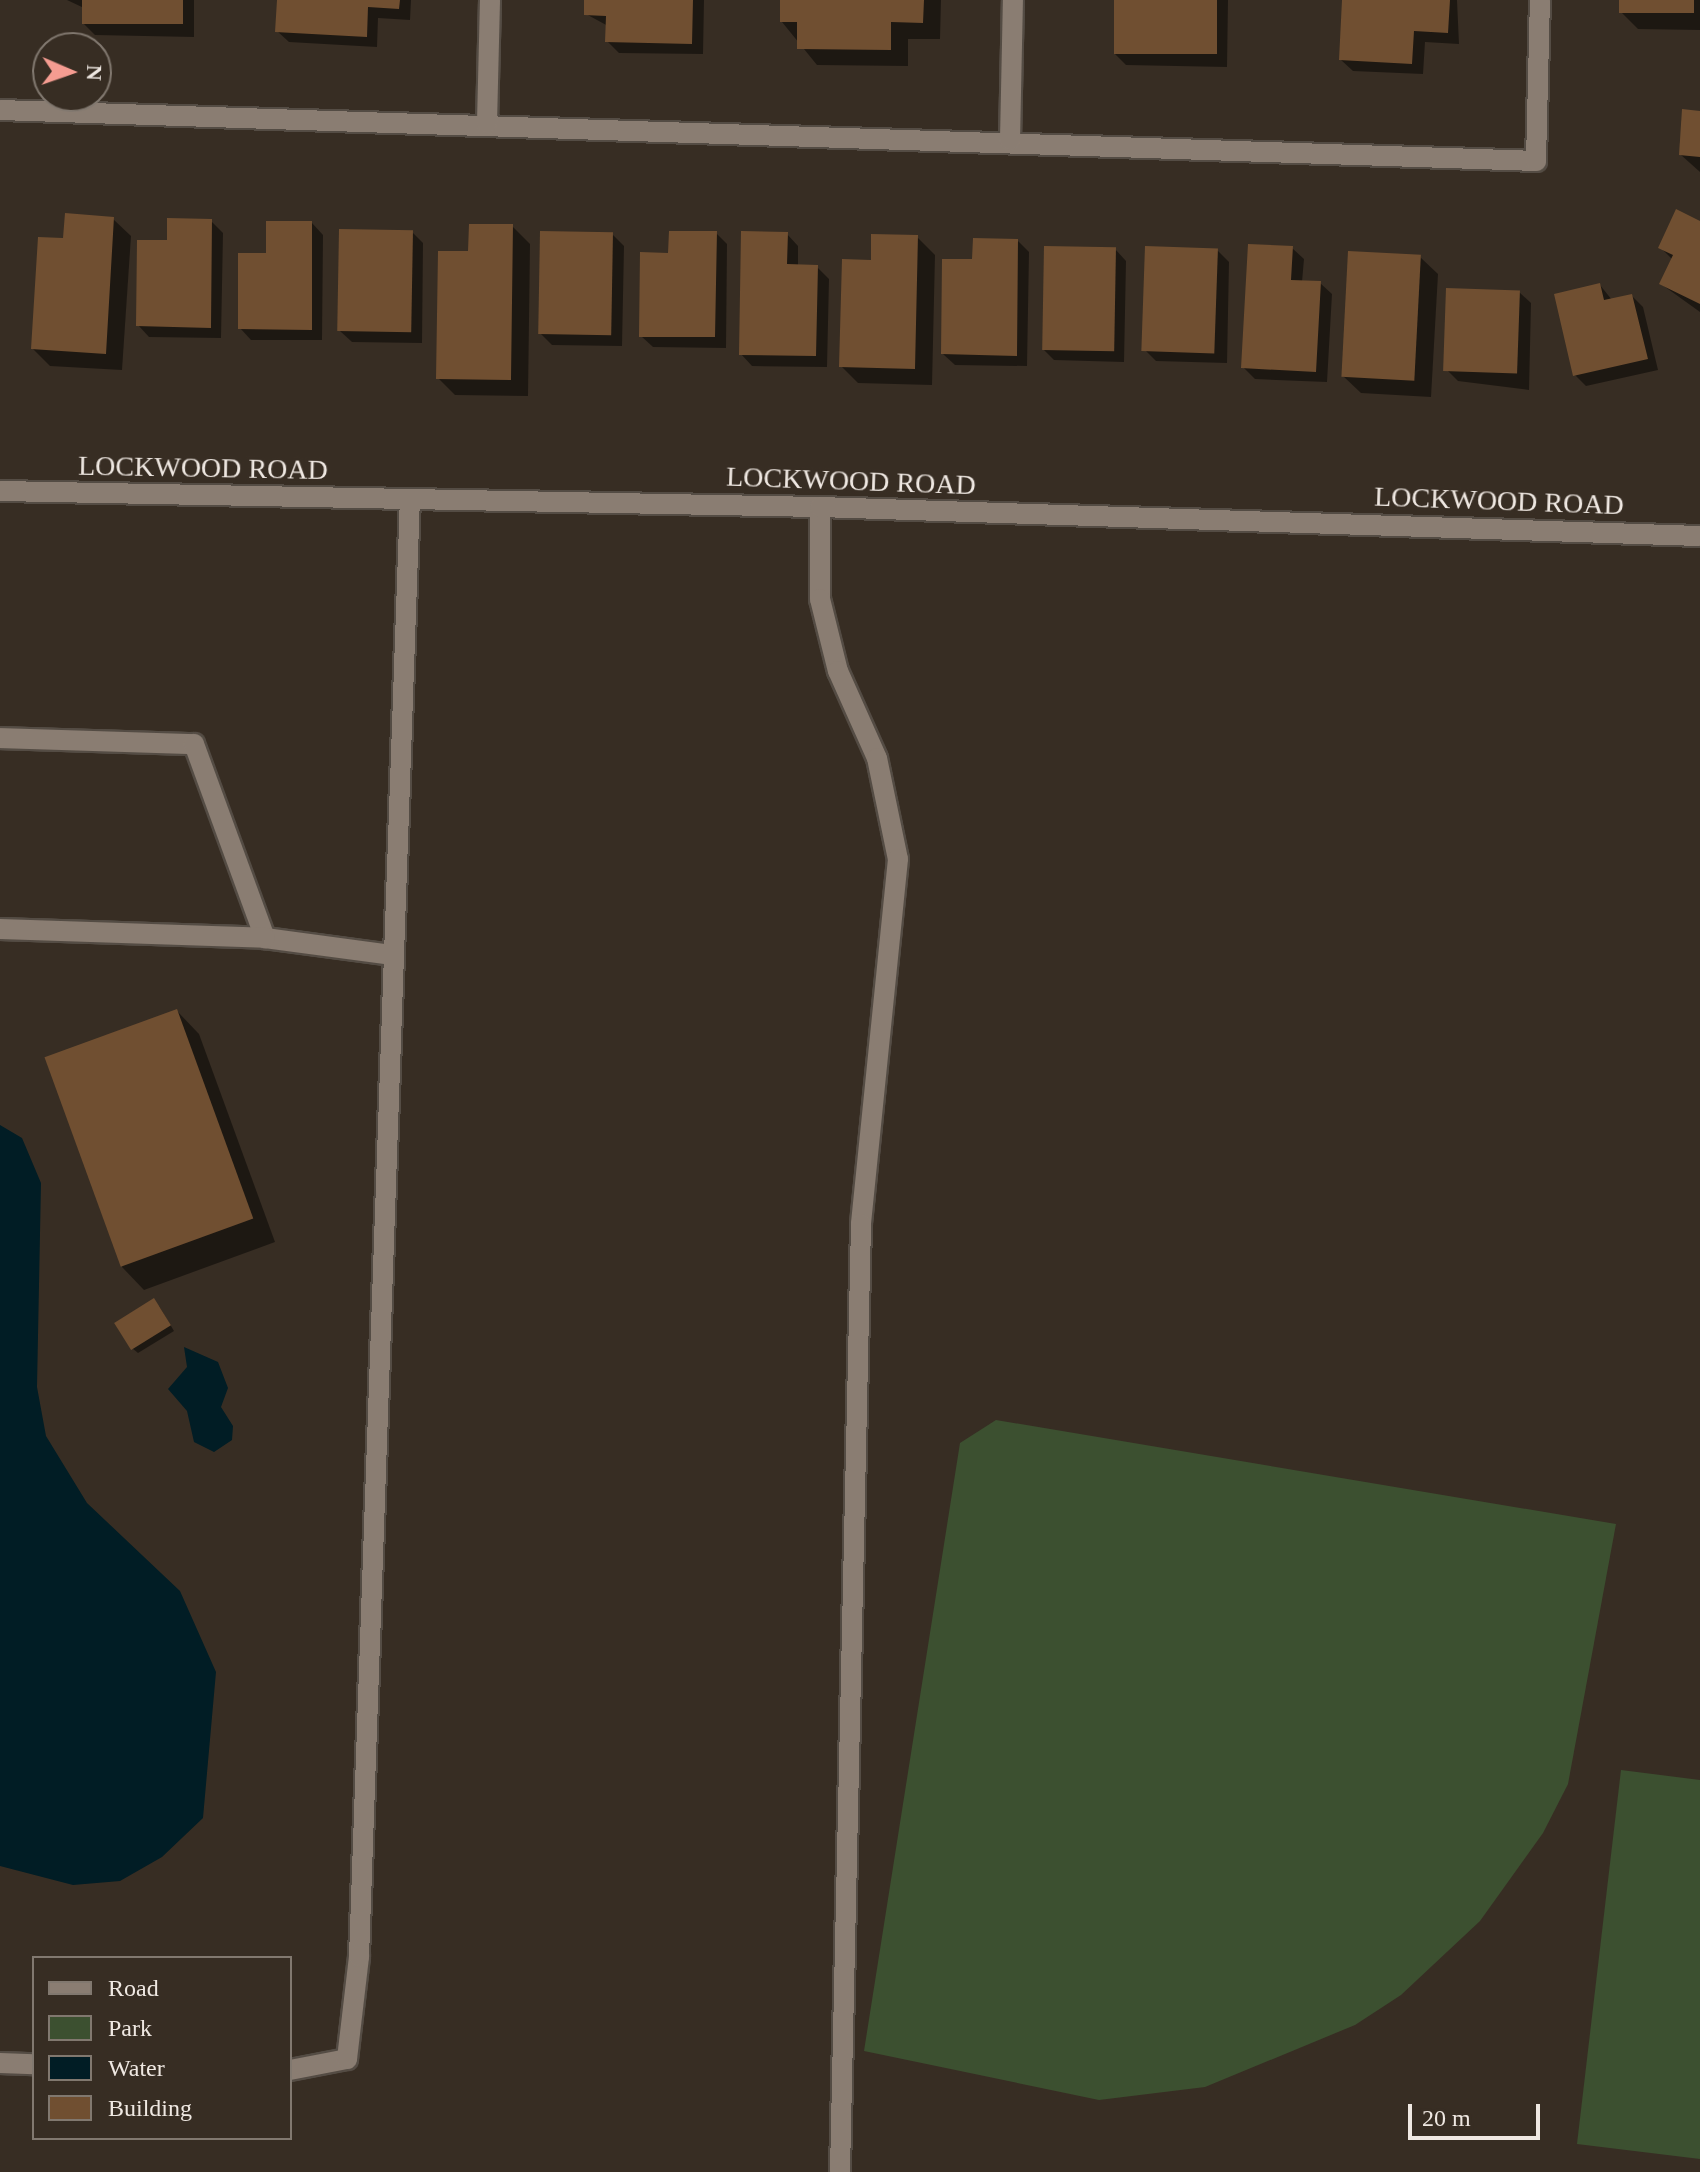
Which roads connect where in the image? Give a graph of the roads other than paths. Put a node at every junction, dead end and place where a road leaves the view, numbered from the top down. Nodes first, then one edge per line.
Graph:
1 (490, 0) edge
2 (1013, 0) edge
3 (1540, 0) edge
4 (0, 110) edge
5 (487, 123) junction
6 (1010, 140) junction
7 (0, 491) edge
8 (410, 500) junction
9 (820, 507) junction
10 (1700, 536) edge
11 (0, 738) edge
12 (0, 929) edge
13 (265, 938) junction
14 (393, 955) junction
15 (0, 2063) edge
16 (32, 2064) edge
17 (292, 2070) edge
18 (840, 2172) edge

1 - 5 street
2 - 6 street
3 - 6 street
4 - 5 street
5 - 6 street
7 - 8 street, LOCKWOOD ROAD
8 - 9 street, LOCKWOOD ROAD
8 - 14 street
9 - 10 street, LOCKWOOD ROAD
9 - 18 street
11 - 13 street
12 - 13 street
13 - 14 street
14 - 17 street
15 - 16 street

